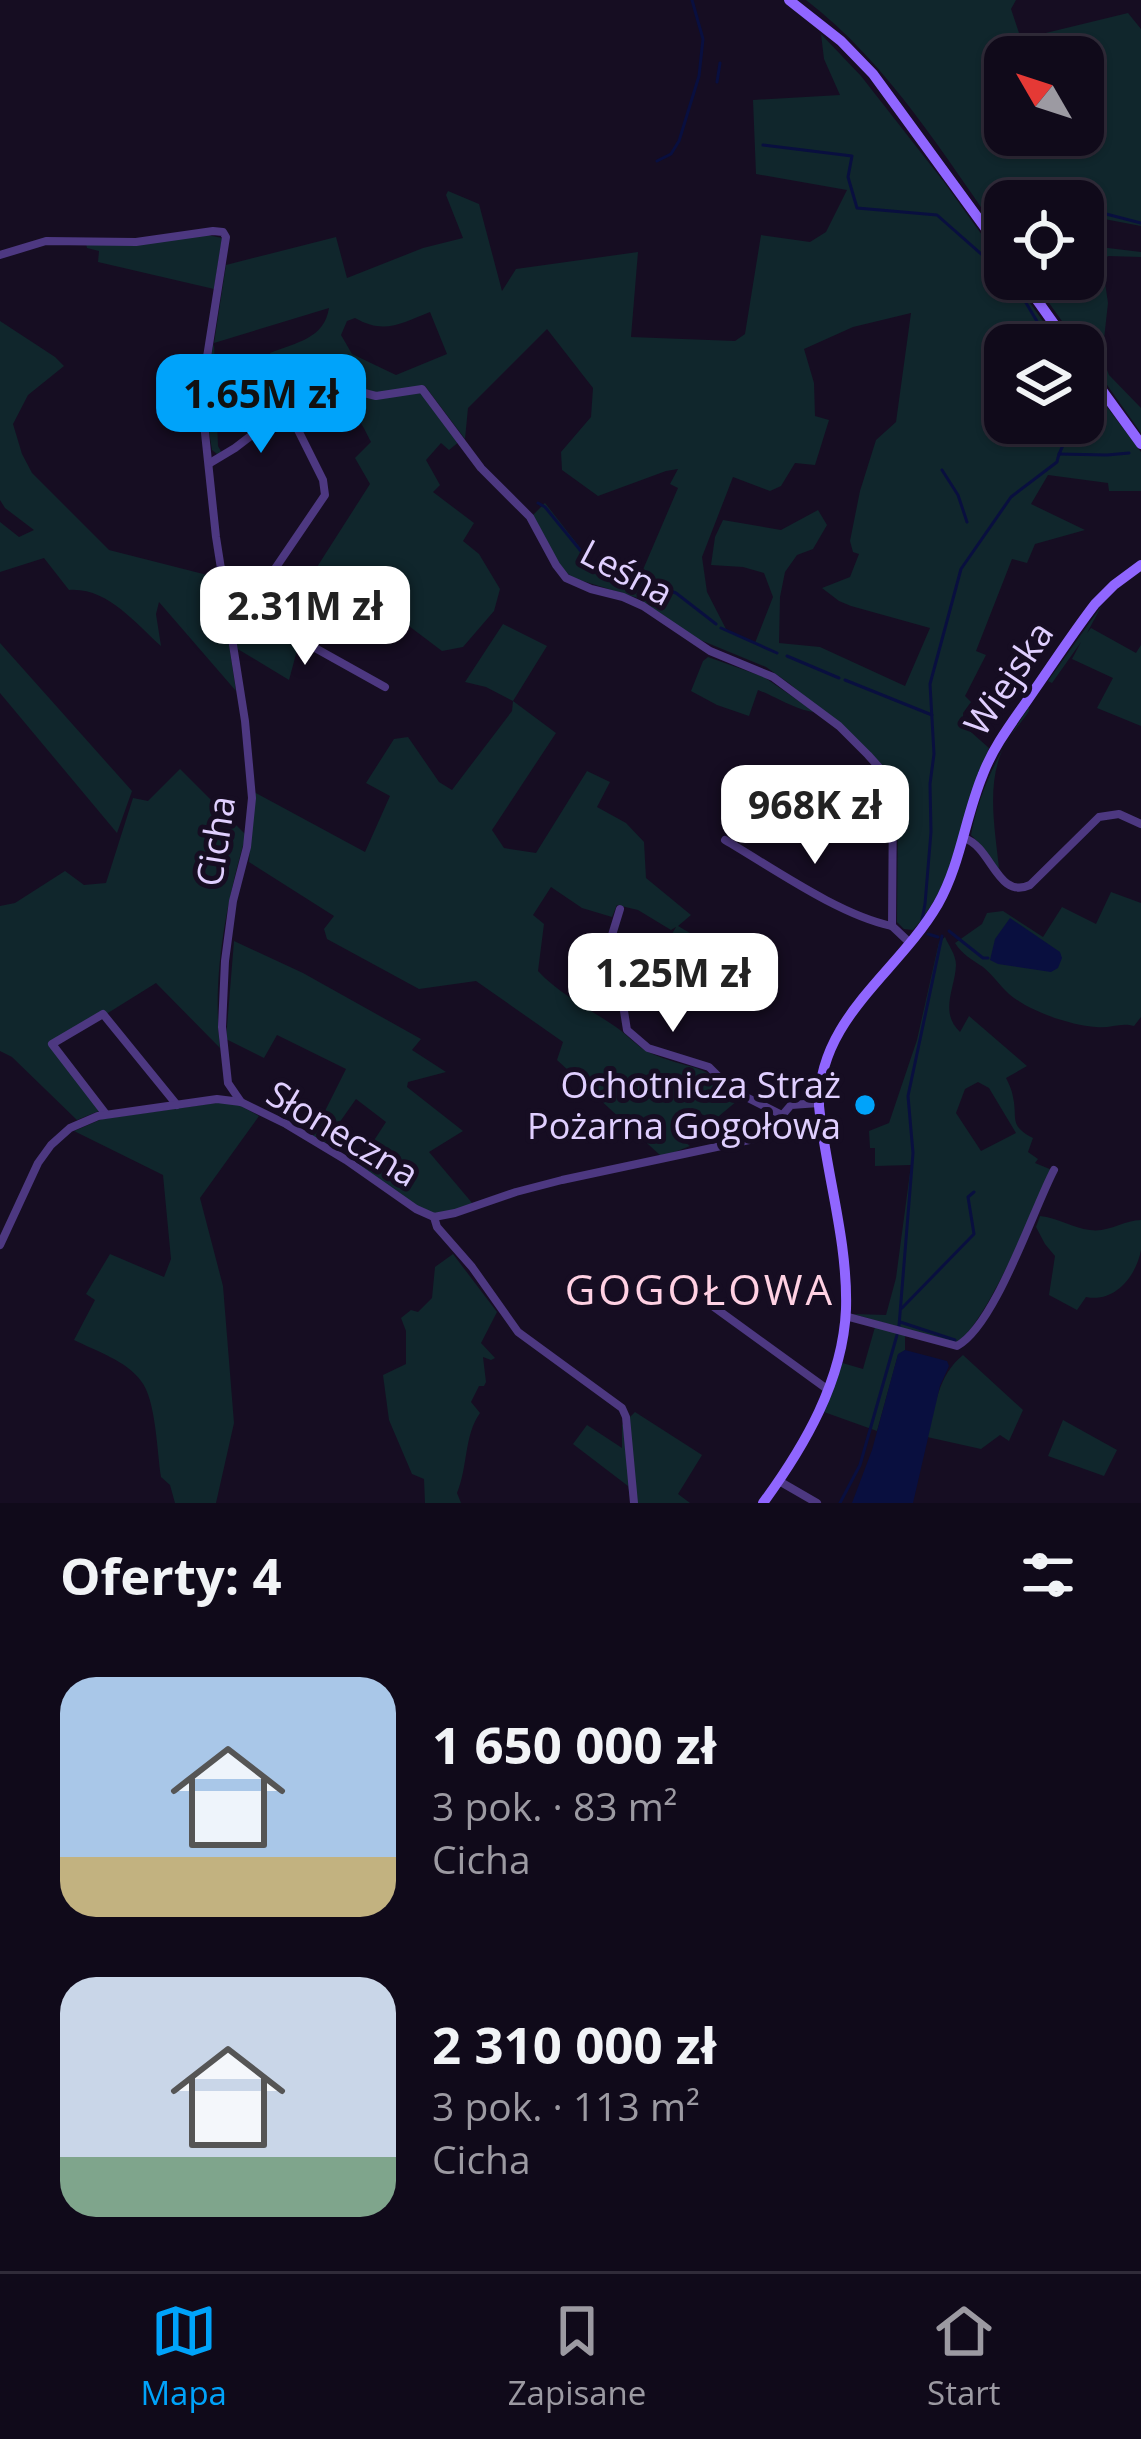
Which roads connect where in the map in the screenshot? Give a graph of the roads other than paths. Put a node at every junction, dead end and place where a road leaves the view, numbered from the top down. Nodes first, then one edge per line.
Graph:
1 (788, 0) edge
2 (984, 226) edge
3 (0, 255) edge
4 (1104, 393) edge
5 (287, 408) junction
6 (1141, 444) edge
7 (210, 463) junction
8 (1141, 565) edge
9 (227, 606) junction
10 (247, 610) junction
11 (385, 687) dead end
12 (1141, 824) edge
13 (964, 838) junction
14 (725, 840) dead end
15 (620, 909) dead end
16 (892, 926) junction
17 (910, 943) junction
18 (228, 1083) junction
19 (219, 1099) junction
20 (241, 1102) junction
21 (819, 1103) junction
22 (176, 1105) junction
23 (106, 1114) junction
24 (782, 1115) junction
25 (1054, 1170) dead end
26 (434, 1216) junction
27 (0, 1245) edge
28 (707, 1302) dead end
29 (845, 1316) junction
30 (827, 1389) junction
31 (779, 1481) junction
32 (634, 1503) edge
33 (763, 1503) edge
34 (817, 1503) edge

1 - 2 street
3 - 7 street
4 - 6 street
5 - 7 street
5 - 10 street
5 - 16 street, Leśna
7 - 9 street
8 - 13 street, Wiejska
9 - 10 street
9 - 18 street, Cicha
10 - 11 street
12 - 13 street
13 - 17 street, Wiejska
14 - 16 street
15 - 24 street
16 - 17 street
17 - 21 street, Wiejska
18 - 19 street
18 - 20 street, Cicha
19 - 20 street, Słoneczna
19 - 22 street, Słoneczna
20 - 26 street, Słoneczna
21 - 24 street, Słoneczna
21 - 29 street, Wiejska
22 - 23 street, Słoneczna
22 - 23 street
23 - 27 street, Słoneczna
24 - 26 street, Słoneczna
25 - 29 street
26 - 32 street
28 - 30 street
29 - 30 street, Wiejska
30 - 31 street, Wiejska
31 - 33 street, Wiejska
31 - 34 street

